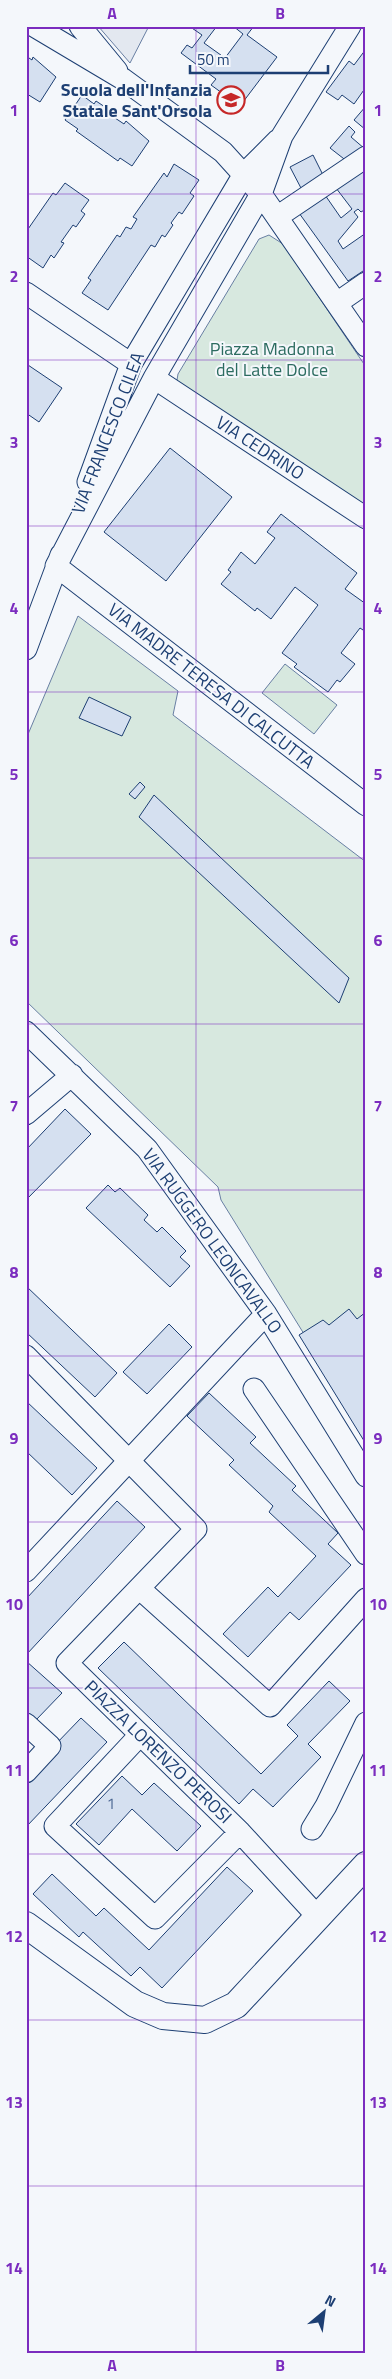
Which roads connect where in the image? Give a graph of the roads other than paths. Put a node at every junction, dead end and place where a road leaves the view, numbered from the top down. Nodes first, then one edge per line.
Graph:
1 (34, 26) edge
2 (80, 26) edge
3 (350, 26) edge
4 (362, 26) edge
5 (366, 29) edge
6 (91, 52) junction
7 (282, 136) junction
8 (366, 157) edge
9 (244, 174) junction
10 (262, 194) junction
11 (278, 218) junction
12 (366, 283) edge
13 (26, 293) edge
14 (336, 303) junction
15 (366, 346) edge
16 (131, 364) junction
17 (154, 378) junction
18 (366, 518) edge
19 (56, 566) junction
20 (26, 649) edge
21 (366, 805) edge
22 (26, 1032) edge
23 (72, 1075) junction
24 (26, 1114) edge
25 (266, 1314) junction
26 (26, 1356) edge
27 (254, 1389) dead end
28 (130, 1462) junction
29 (366, 1476) edge
30 (366, 1554) edge
31 (28, 1566) edge
32 (140, 1588) junction
33 (366, 1599) edge
34 (366, 1723) edge
35 (26, 1724) edge
36 (140, 1735) junction
37 (26, 1772) edge
38 (312, 1829) dead end
39 (240, 1832) junction
40 (366, 1865) edge
41 (318, 1917) junction
42 (26, 1925) edge

1 - 6 street
2 - 6 street
3 - 7 street
4 - 5 street
6 - 9 street
7 - 9 street, VIA FRANCESCO CILEA
7 - 10 street, VIA FRANCESCO CILEA
8 - 11 street
9 - 10 street
9 - 16 street, VIA FRANCESCO CILEA
10 - 11 street
10 - 17 street, VIA FRANCESCO CILEA
11 - 14 street
12 - 14 street
13 - 16 street
14 - 15 street
16 - 19 street, VIA FRANCESCO CILEA
17 - 18 street, VIA CEDRINO
17 - 19 street, VIA FRANCESCO CILEA
19 - 20 street, VIA FRANCESCO CILEA
19 - 21 street, VIA MADRE TERESA DI CALCUTTA
22 - 23 street, VIA RUGGERO LEONCAVALLO
23 - 24 street
23 - 25 street, VIA RUGGERO LEONCAVALLO
25 - 28 street
25 - 29 street, VIA RUGGERO LEONCAVALLO
26 - 28 street
27 - 30 street
28 - 31 street
28 - 32 street, PIAZZA LORENZO PEROSI
32 - 33 street
32 - 36 street, PIAZZA LORENZO PEROSI
34 - 38 street
35 - 37 street
36 - 39 street, PIAZZA LORENZO PEROSI
36 - 39 street
39 - 41 street, PIAZZA LORENZO PEROSI
40 - 41 main road
41 - 42 main road

